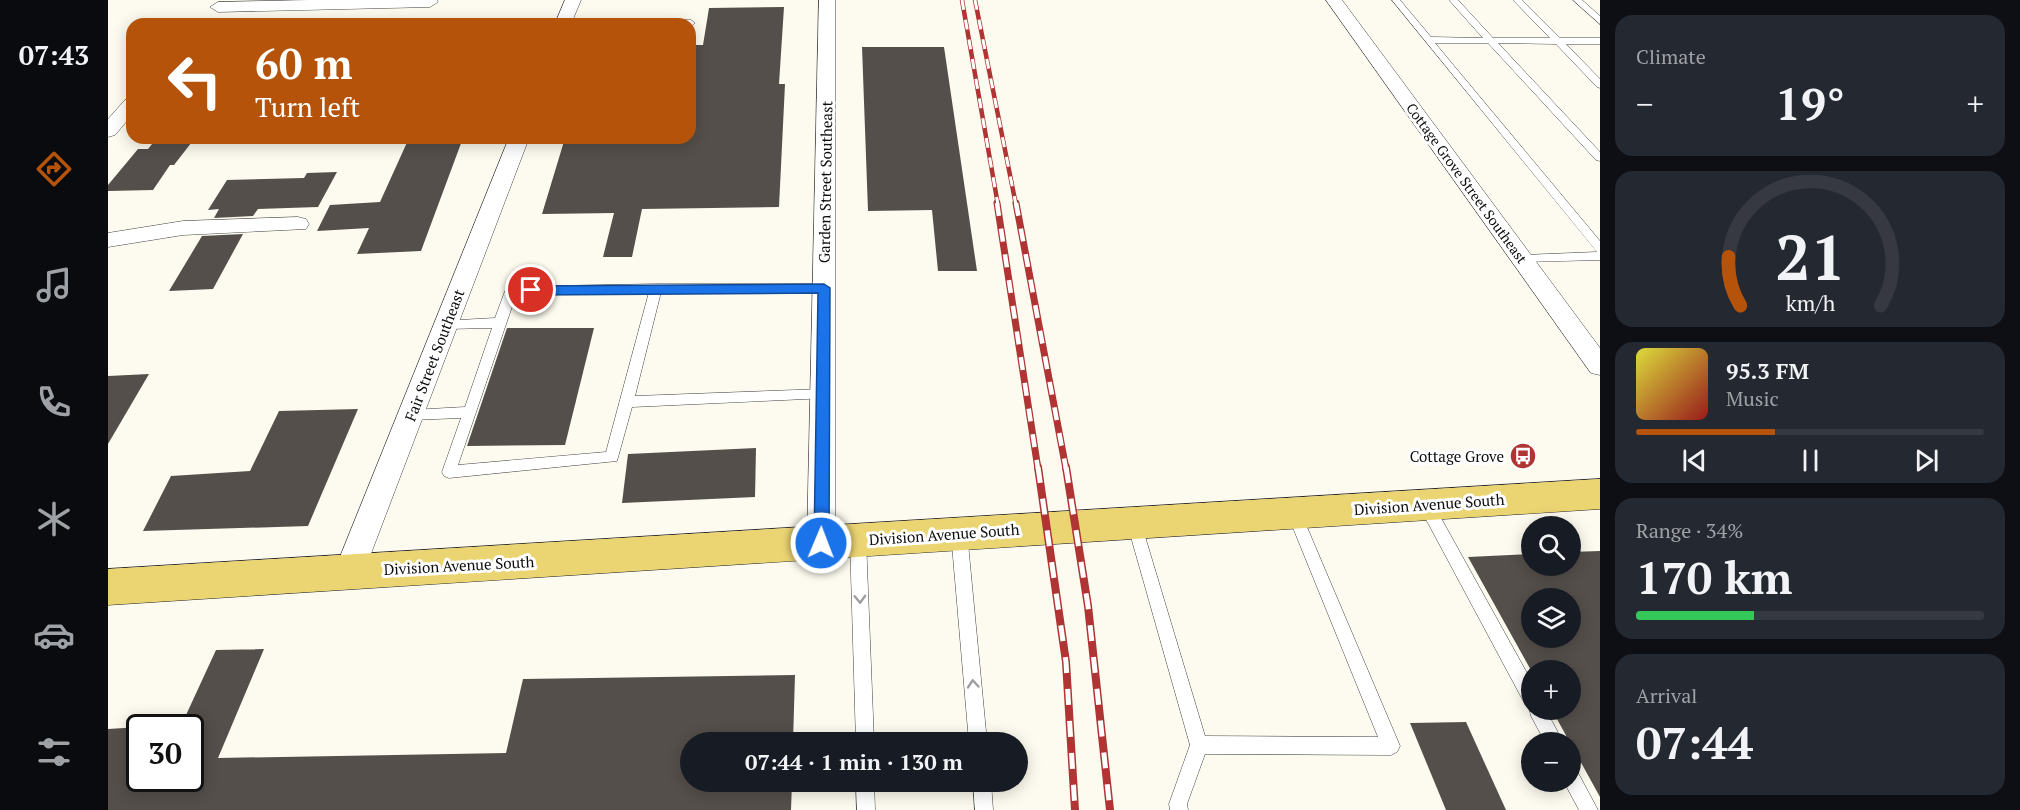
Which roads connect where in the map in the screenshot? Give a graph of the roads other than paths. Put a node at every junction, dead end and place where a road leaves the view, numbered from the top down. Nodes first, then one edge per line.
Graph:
1 (573, 0) edge
2 (827, 0) edge
3 (1334, 0) edge
4 (1396, 0) edge
5 (1453, 0) edge
6 (1517, 0) edge
7 (1577, 0) edge
8 (430, 2) dead end
9 (217, 7) edge
10 (565, 18) edge
11 (1600, 21) edge
12 (1428, 40) junction
13 (1491, 41) junction
14 (1600, 41) edge
15 (1558, 42) junction
16 (1600, 85) edge
17 (126, 110) edge
18 (111, 124) edge
19 (517, 144) edge
20 (1600, 158) edge
21 (298, 224) dead end
22 (108, 240) edge
23 (1600, 249) edge
24 (1600, 256) edge
25 (1522, 259) junction
26 (656, 288) junction
27 (824, 288) junction
28 (499, 323) junction
29 (446, 324) junction
30 (1600, 366) edge
31 (824, 394) junction
32 (627, 402) junction
33 (469, 412) junction
34 (411, 415) junction
35 (1600, 494) edge
36 (1426, 505) junction
37 (1294, 513) junction
38 (1134, 523) junction
39 (959, 533) junction
40 (858, 540) junction
41 (821, 543) junction
42 (349, 572) junction
43 (108, 587) edge
44 (1521, 680) edge
45 (865, 732) edge
46 (977, 732) edge
47 (1199, 746) junction
48 (865, 792) edge
49 (983, 792) edge
50 (1579, 792) edge
51 (866, 810) edge
52 (984, 810) edge
53 (1179, 810) edge
54 (1589, 810) edge

1 - 10 street
2 - 27 street, Garden Street Southeast
3 - 25 street, Cottage Grove Street Southeast
4 - 12 lane
5 - 13 lane
6 - 15 lane
7 - 11 lane
8 - 9 street
12 - 13 lane
12 - 23 lane
13 - 15 lane
13 - 20 lane
14 - 15 lane
15 - 16 lane
17 - 18 street
19 - 29 street, Fair Street Southeast
21 - 22 street
24 - 25 lane
25 - 30 street, Cottage Grove Street Southeast
26 - 27 lane
26 - 28 lane
26 - 32 lane
27 - 31 street, Garden Street Southeast
28 - 29 lane
28 - 33 lane
29 - 34 street, Fair Street Southeast
31 - 32 lane
31 - 41 street, Garden Street Southeast
32 - 33 lane
33 - 34 lane
34 - 42 street, Fair Street Southeast
35 - 36 main road, Division Avenue South
36 - 37 main road, Division Avenue South
36 - 44 lane
37 - 38 main road, Division Avenue South
37 - 47 lane
38 - 39 main road, Division Avenue South
38 - 47 lane
39 - 40 main road, Division Avenue South
46 -> 39 lane
40 - 41 main road, Division Avenue South
40 -> 45 lane
41 - 42 main road, Division Avenue South
42 - 43 main road, Division Avenue South
47 - 53 lane
48 - 51 lane
49 - 52 lane
50 - 54 lane

